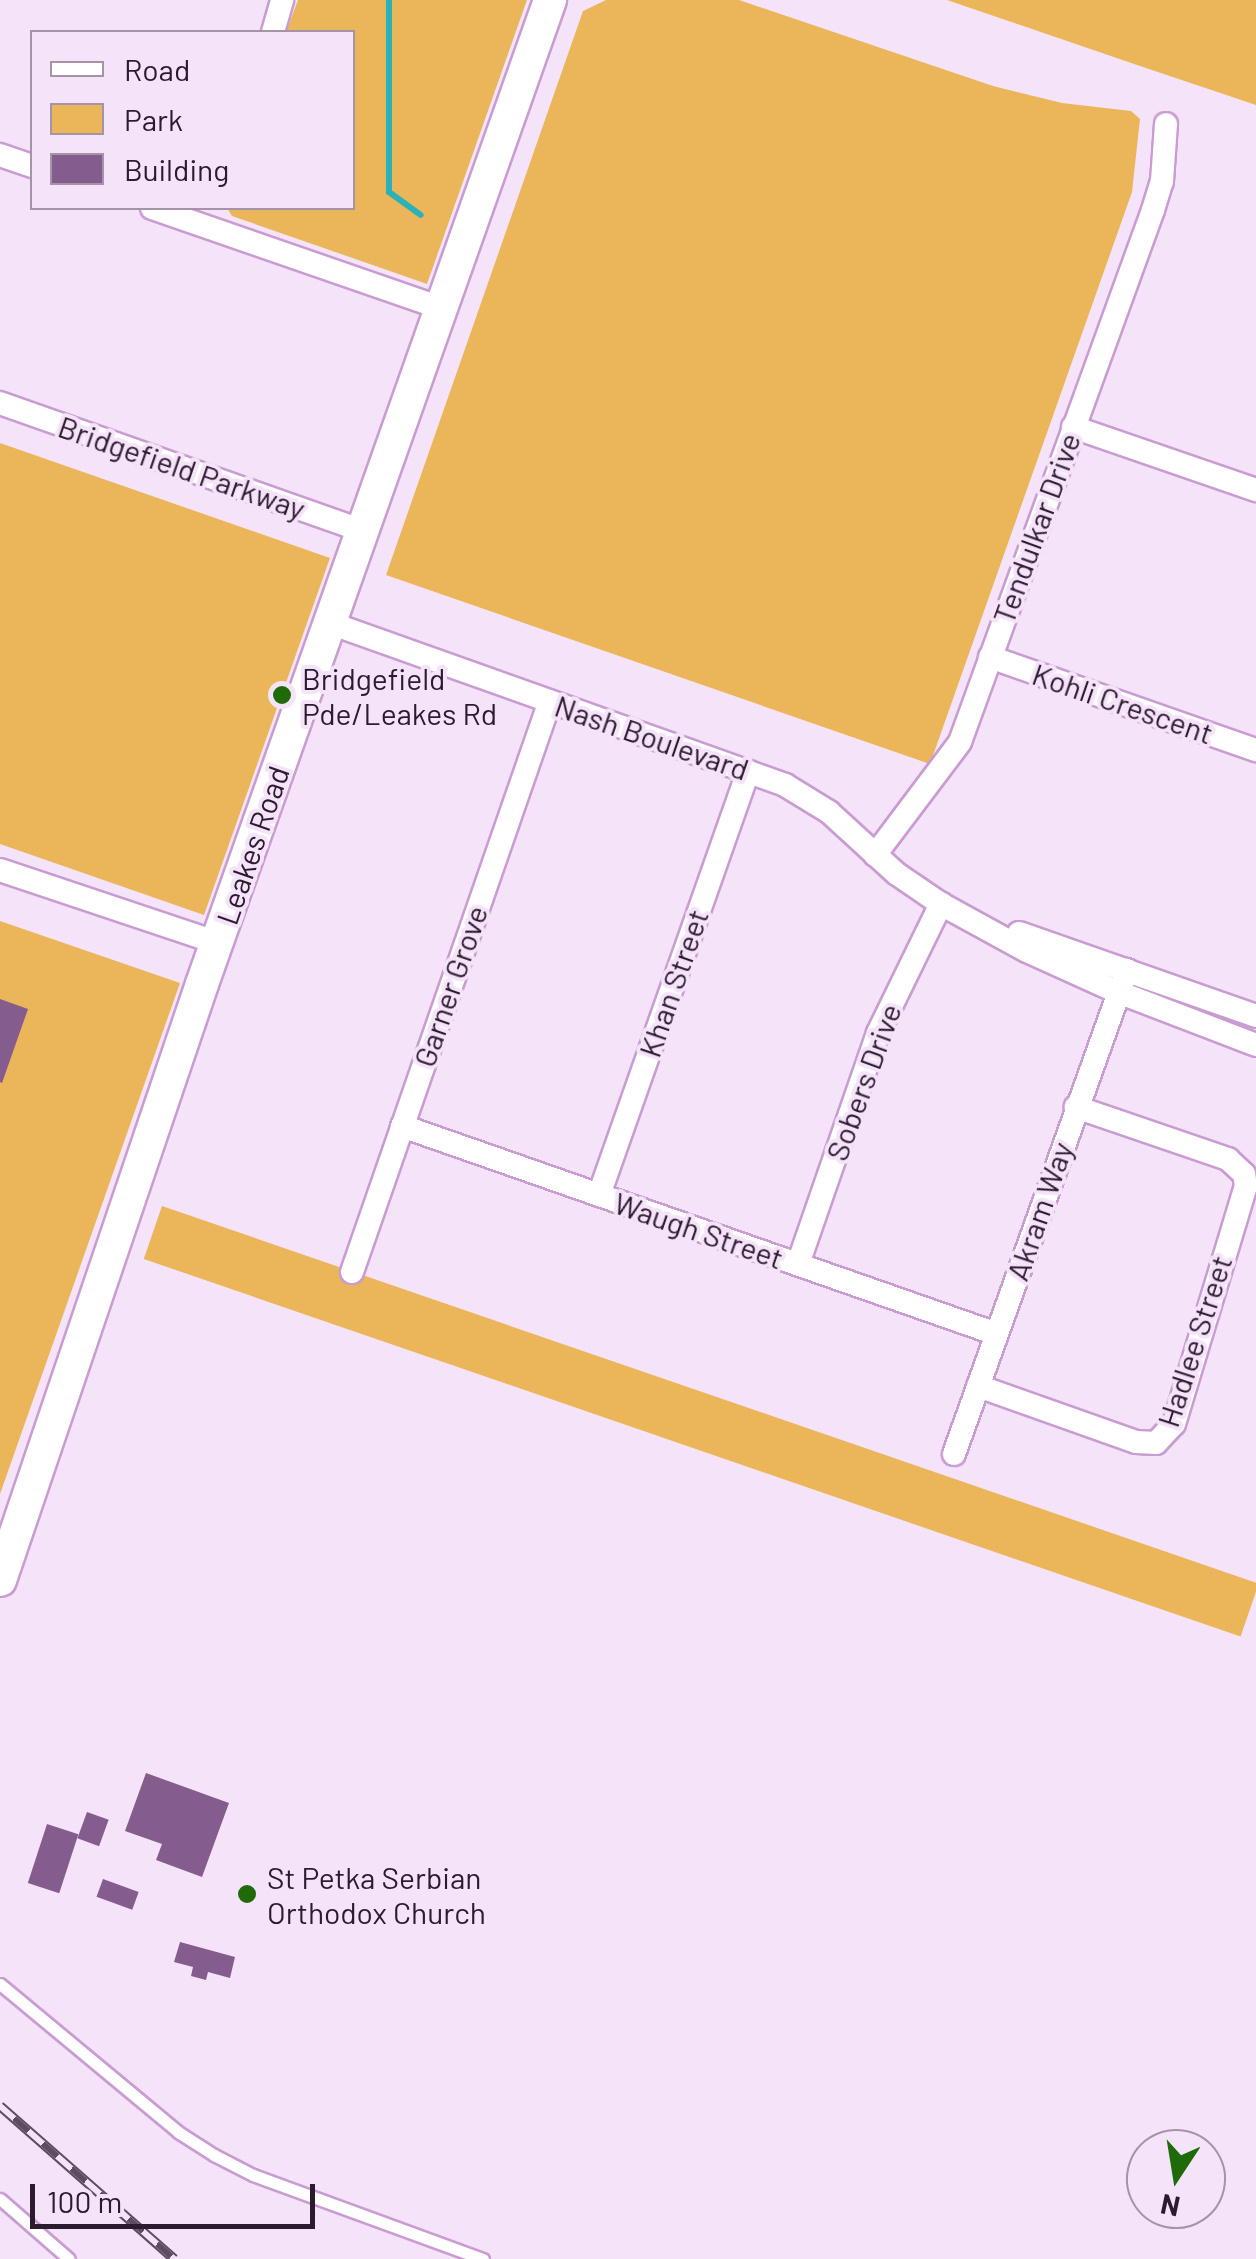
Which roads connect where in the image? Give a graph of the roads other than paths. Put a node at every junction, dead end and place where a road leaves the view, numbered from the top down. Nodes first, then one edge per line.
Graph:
1 (282, 0) edge
2 (550, 0) edge
3 (274, 30) edge
4 (1166, 124) dead end
5 (0, 155) edge
6 (30, 165) edge
7 (165, 210) edge
8 (209, 217) edge
9 (442, 308) junction
10 (0, 404) edge
11 (1073, 427) junction
12 (1256, 490) edge
13 (364, 530) junction
14 (333, 624) junction
15 (990, 657) junction
16 (550, 701) junction
17 (1256, 750) edge
18 (748, 771) junction
19 (875, 854) junction
20 (0, 870) edge
21 (940, 904) junction
22 (218, 943) junction
23 (1128, 970) junction
24 (1118, 992) junction
25 (1256, 1016) edge
26 (1256, 1045) edge
27 (1076, 1107) junction
28 (402, 1126) junction
29 (599, 1195) junction
30 (798, 1264) junction
31 (352, 1272) dead end
32 (996, 1334) junction
33 (978, 1386) junction
34 (954, 1454) dead end
35 (0, 1580) edge
36 (0, 1984) edge
37 (0, 2199) edge
38 (70, 2259) edge
39 (483, 2259) edge

1 - 3 street
2 - 9 street, Leakes Road
4 - 11 street, Tendulkar Drive
5 - 6 street
7 - 8 street
8 - 9 street
9 - 13 street, Leakes Road
10 - 13 street, Bridgefield Parkway
11 - 12 street
11 - 15 street, Tendulkar Drive
13 - 14 street, Leakes Road
14 - 16 street, Nash Boulevard
14 - 22 street, Leakes Road
15 - 17 street, Kohli Crescent
15 - 19 street, Tendulkar Drive
16 - 18 street, Nash Boulevard
16 - 28 street, Garner Grove
18 - 19 street, Nash Boulevard
18 - 29 street, Khan Street
19 - 21 street, Nash Boulevard
20 - 22 street
21 - 23 street, Nash Boulevard
21 - 24 street, Nash Boulevard
21 - 30 street, Sobers Drive
22 - 35 street, Leakes Road
23 - 24 street, Akram Way
23 - 25 street, Nash Boulevard
24 - 26 street, Nash Boulevard
24 - 27 street, Akram Way
27 - 32 street, Akram Way
27 - 33 street, Hadlee Street
28 - 29 street, Waugh Street
28 - 31 street, Garner Grove
29 - 30 street, Waugh Street
30 - 32 street, Waugh Street
32 - 33 street, Akram Way
33 - 34 street, Akram Way
36 - 39 lane
37 - 38 lane

